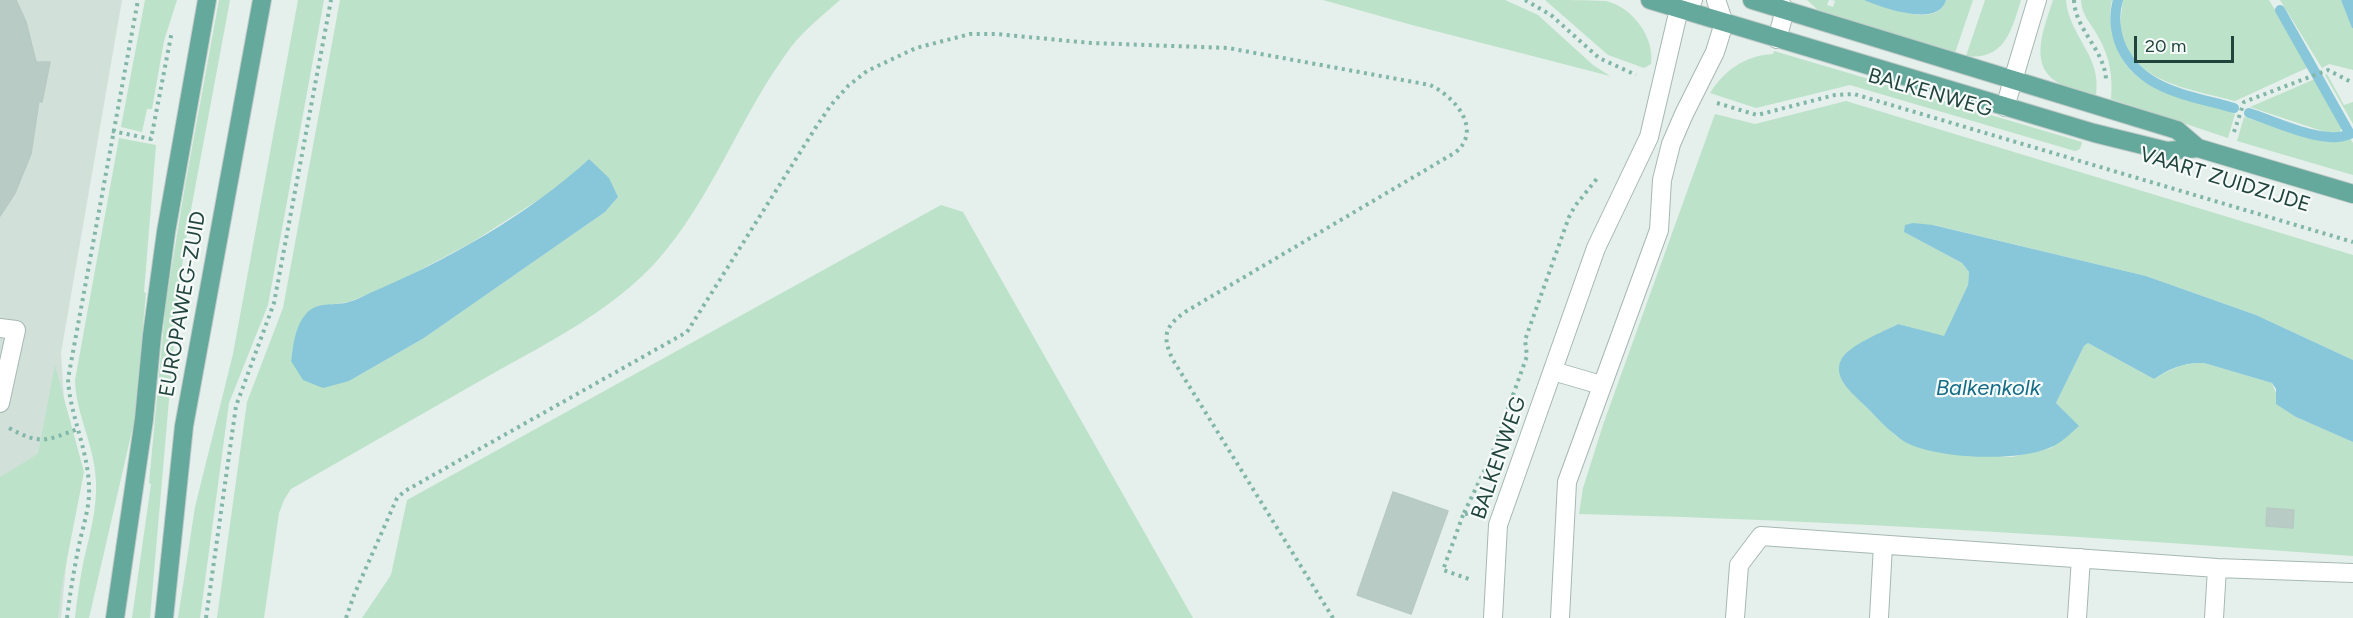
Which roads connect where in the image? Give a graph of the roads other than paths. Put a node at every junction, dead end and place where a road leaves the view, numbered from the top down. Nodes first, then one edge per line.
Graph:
1 (207, 0) edge
2 (262, 0) edge
3 (1650, 0) edge
4 (1716, 0) edge
5 (1752, 0) edge
6 (2037, 0) edge
7 (1686, 4) edge
8 (1782, 5) edge
9 (1724, 23) junction
10 (1777, 39) junction
11 (2013, 80) junction
12 (2005, 107) junction
13 (2198, 148) junction
14 (2353, 194) edge
15 (0, 328) edge
16 (1553, 370) junction
17 (1601, 385) junction
18 (0, 403) edge
19 (1883, 545) junction
20 (2080, 558) junction
21 (2217, 568) junction
22 (2353, 573) edge
23 (1493, 617) edge
24 (115, 618) edge
25 (164, 618) edge
26 (1560, 618) edge
27 (1736, 618) edge
28 (1879, 618) edge
29 (2077, 618) edge
30 (2214, 618) edge

1 - 24 main road, EUROPAWEG-ZUID
2 - 25 main road, EUROPAWEG-ZUID
3 - 7 main road, BALKENWEG
4 - 9 street
5 - 8 main road, BALKENWEG
6 - 11 street
7 - 9 main road, BALKENWEG
7 - 16 street, BALKENWEG
8 - 10 street
8 - 11 main road, BALKENWEG
9 - 10 main road, BALKENWEG
9 - 17 street
10 - 12 main road, BALKENWEG
11 - 12 street
11 - 13 main road, VAART ZUIDZIJDE
12 - 13 main road, VAART ZUIDZIJDE
13 - 14 main road, VAART ZUIDZIJDE
15 - 18 street
16 - 17 street
16 - 23 street, BALKENWEG
17 - 26 street
19 - 20 street
19 - 27 street
19 - 28 street
20 - 21 street
20 - 29 street
21 - 22 street
21 - 30 street

